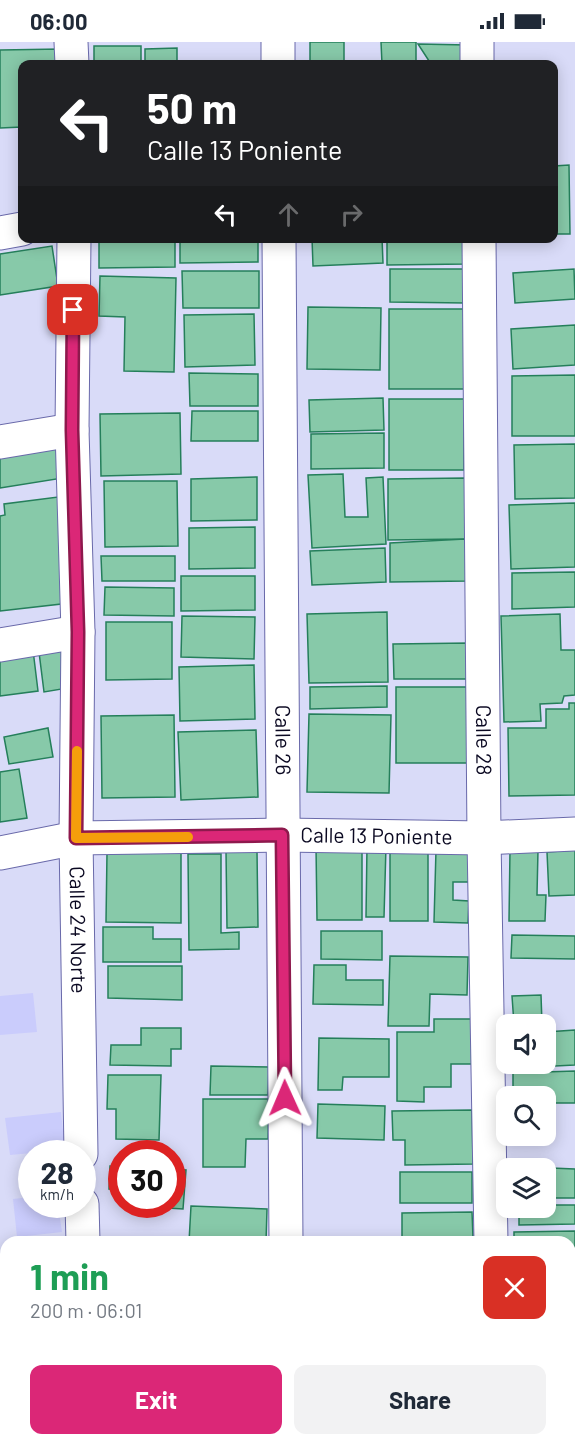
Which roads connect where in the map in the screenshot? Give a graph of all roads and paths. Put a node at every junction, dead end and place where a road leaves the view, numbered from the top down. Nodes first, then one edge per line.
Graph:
1 (71, 42) edge
2 (278, 42) edge
3 (477, 42) edge
4 (72, 60) edge
5 (278, 60) edge
6 (477, 60) edge
7 (18, 230) edge
8 (0, 233) edge
9 (74, 243) edge
10 (279, 243) edge
11 (479, 243) edge
12 (72, 430) junction
13 (0, 442) edge
14 (78, 632) junction
15 (0, 645) edge
16 (575, 834) edge
17 (282, 835) junction
18 (76, 838) junction
19 (484, 838) junction
20 (0, 853) edge
21 (81, 1140) edge
22 (82, 1218) edge
23 (83, 1236) edge
24 (286, 1236) edge
25 (491, 1236) edge

1 - 4 street
2 - 5 street
3 - 6 street
7 - 8 street
9 - 12 street, Calle 24 Norte
10 - 17 street, Calle 26
11 - 19 street, Calle 28
12 - 13 street
12 - 14 street, Calle 24 Norte
14 - 15 street
14 - 18 street, Calle 24 Norte
16 - 19 street, Calle 13 Poniente
17 - 18 street, Calle 13 Poniente
17 - 19 street, Calle 13 Poniente
17 - 24 street, Calle 26
18 - 20 street, Calle 13 Poniente
18 - 21 street, Calle 24 Norte
19 - 25 street, Calle 28
22 - 23 street

